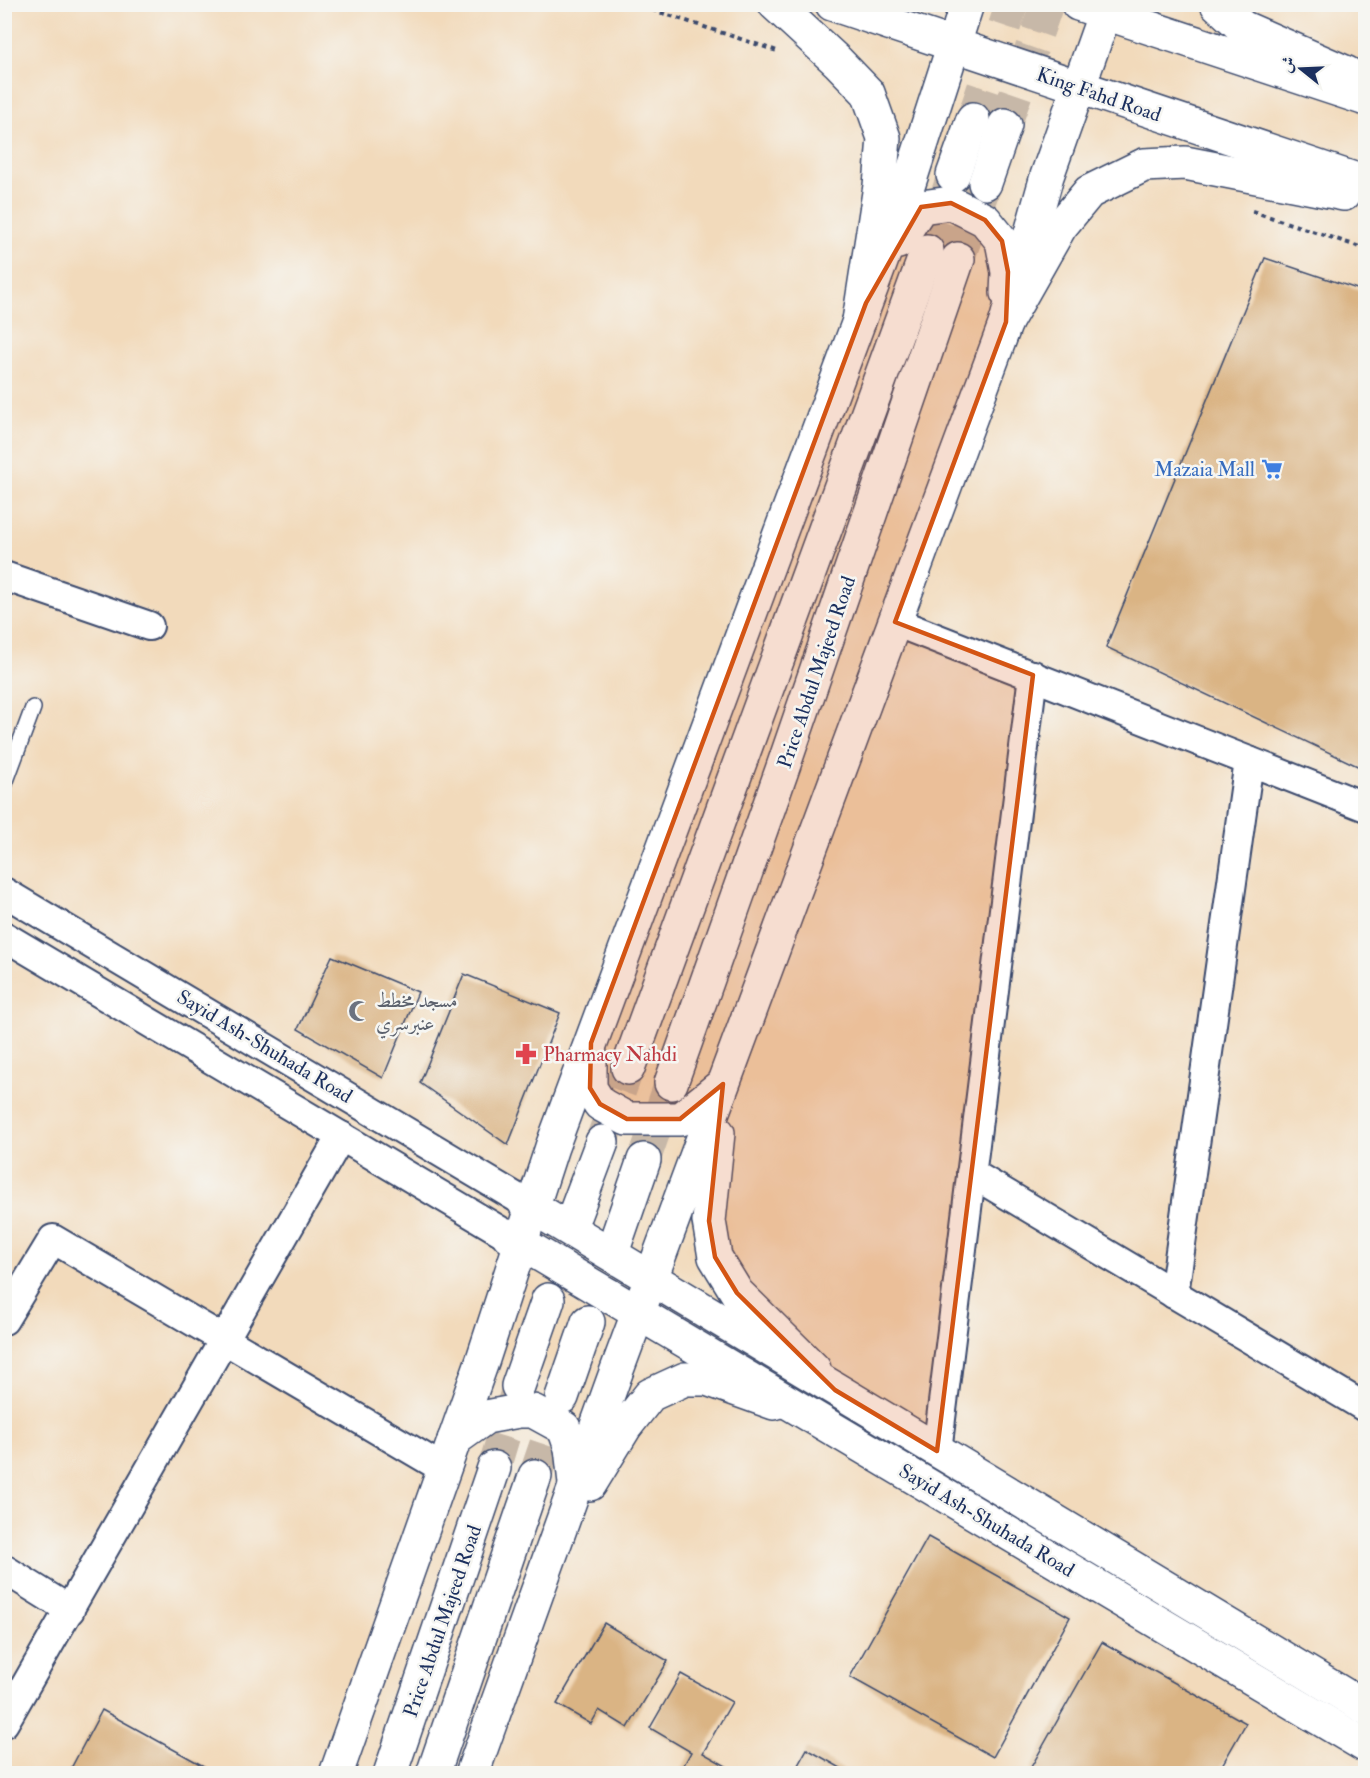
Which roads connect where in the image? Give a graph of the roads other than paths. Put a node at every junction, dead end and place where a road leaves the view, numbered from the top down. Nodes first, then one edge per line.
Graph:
1 (775, 4) edge
2 (832, 4) edge
3 (967, 4) edge
4 (1217, 4) edge
5 (1097, 8) edge
6 (953, 45) junction
7 (1365, 81) edge
8 (1078, 87) junction
9 (1365, 99) edge
10 (973, 118) tunnel mouth
11 (1005, 125) tunnel mouth
12 (953, 175) tunnel mouth
13 (985, 183) tunnel mouth
14 (1365, 183) edge
15 (1365, 198) edge
16 (927, 251) tunnel mouth
17 (958, 259) tunnel mouth
18 (863, 312) junction
19 (1006, 322) junction
20 (4, 576) edge
21 (895, 622) junction
22 (149, 626) dead end
23 (1033, 675) junction
24 (33, 708) dead end
25 (1249, 760) junction
26 (4, 786) edge
27 (1365, 807) edge
28 (4, 892) edge
29 (4, 936) edge
30 (591, 1043) junction
31 (628, 1068) tunnel mouth
32 (670, 1083) tunnel mouth
33 (723, 1084) junction
34 (341, 1136) junction
35 (602, 1142) tunnel mouth
36 (644, 1160) tunnel mouth
37 (971, 1173) junction
38 (528, 1204) junction
39 (575, 1214) dead end
40 (515, 1239) junction
41 (617, 1250) junction
42 (651, 1278) junction
43 (1174, 1294) junction
44 (548, 1300) dead end
45 (638, 1313) junction
46 (4, 1320) edge
47 (588, 1323) dead end
48 (224, 1340) junction
49 (518, 1386) tunnel mouth
50 (835, 1390) junction
51 (562, 1397) tunnel mouth
52 (1365, 1408) edge
53 (815, 1418) junction
54 (937, 1451) junction
55 (449, 1454) junction
56 (494, 1468) tunnel mouth
57 (535, 1476) tunnel mouth
58 (575, 1485) junction
59 (555, 1542) junction
60 (4, 1569) edge
61 (70, 1610) junction
62 (1365, 1708) edge
63 (4, 1723) edge
64 (1365, 1746) edge
65 (336, 1773) edge
66 (390, 1773) edge
67 (433, 1773) edge
68 (472, 1773) edge

1 - 18 main road
2 - 6 main road, King Fahd Road
3 - 6 main road
4 - 7 main road
5 - 8 main road
5 - 9 main road
6 - 8 main road, King Fahd Road
6 - 18 main road
8 - 14 main road, King Fahd Road
8 - 19 main road
10 - 12 main road
11 - 13 main road
15 - 19 main road
16 - 31 main road, Price Abdul Majeed Road
17 - 32 main road, Price Abdul Majeed Road
18 - 19 main road
18 - 30 main road
19 - 21 main road
20 - 22 street
21 - 23 street
21 - 33 main road
23 - 25 street
23 - 37 street
24 - 26 lane
25 - 27 street
25 - 43 street
28 - 38 street, Sayid Ash-Shuhada Road
29 - 34 street, Sayid Ash-Shuhada Road
30 - 33 main road
30 - 38 main road
33 - 42 main road
33 - 50 main road
34 - 40 street, Sayid Ash-Shuhada Road
34 - 48 street
35 - 39 main road
36 - 41 main road
37 - 43 street
37 - 54 street
38 - 40 main road
38 - 41 main road, Sayid Ash-Shuhada Road
40 - 45 main road, Sayid Ash-Shuhada Road
40 - 55 main road
41 - 42 main road, Sayid Ash-Shuhada Road
42 - 45 main road
42 - 50 main road, Sayid Ash-Shuhada Road
43 - 52 street
44 - 49 main road
45 - 53 main road, Sayid Ash-Shuhada Road
45 - 58 main road
46 - 48 street
47 - 51 main road
48 - 55 street
48 - 61 street
50 - 54 main road, Sayid Ash-Shuhada Road
53 - 59 main road
53 - 64 main road, Sayid Ash-Shuhada Road
54 - 62 main road, Sayid Ash-Shuhada Road
55 - 58 main road
55 - 65 main road
56 - 66 main road, Price Abdul Majeed Road
57 - 67 main road, Price Abdul Majeed Road
58 - 59 main road
59 - 68 main road
60 - 61 street
61 - 63 street

